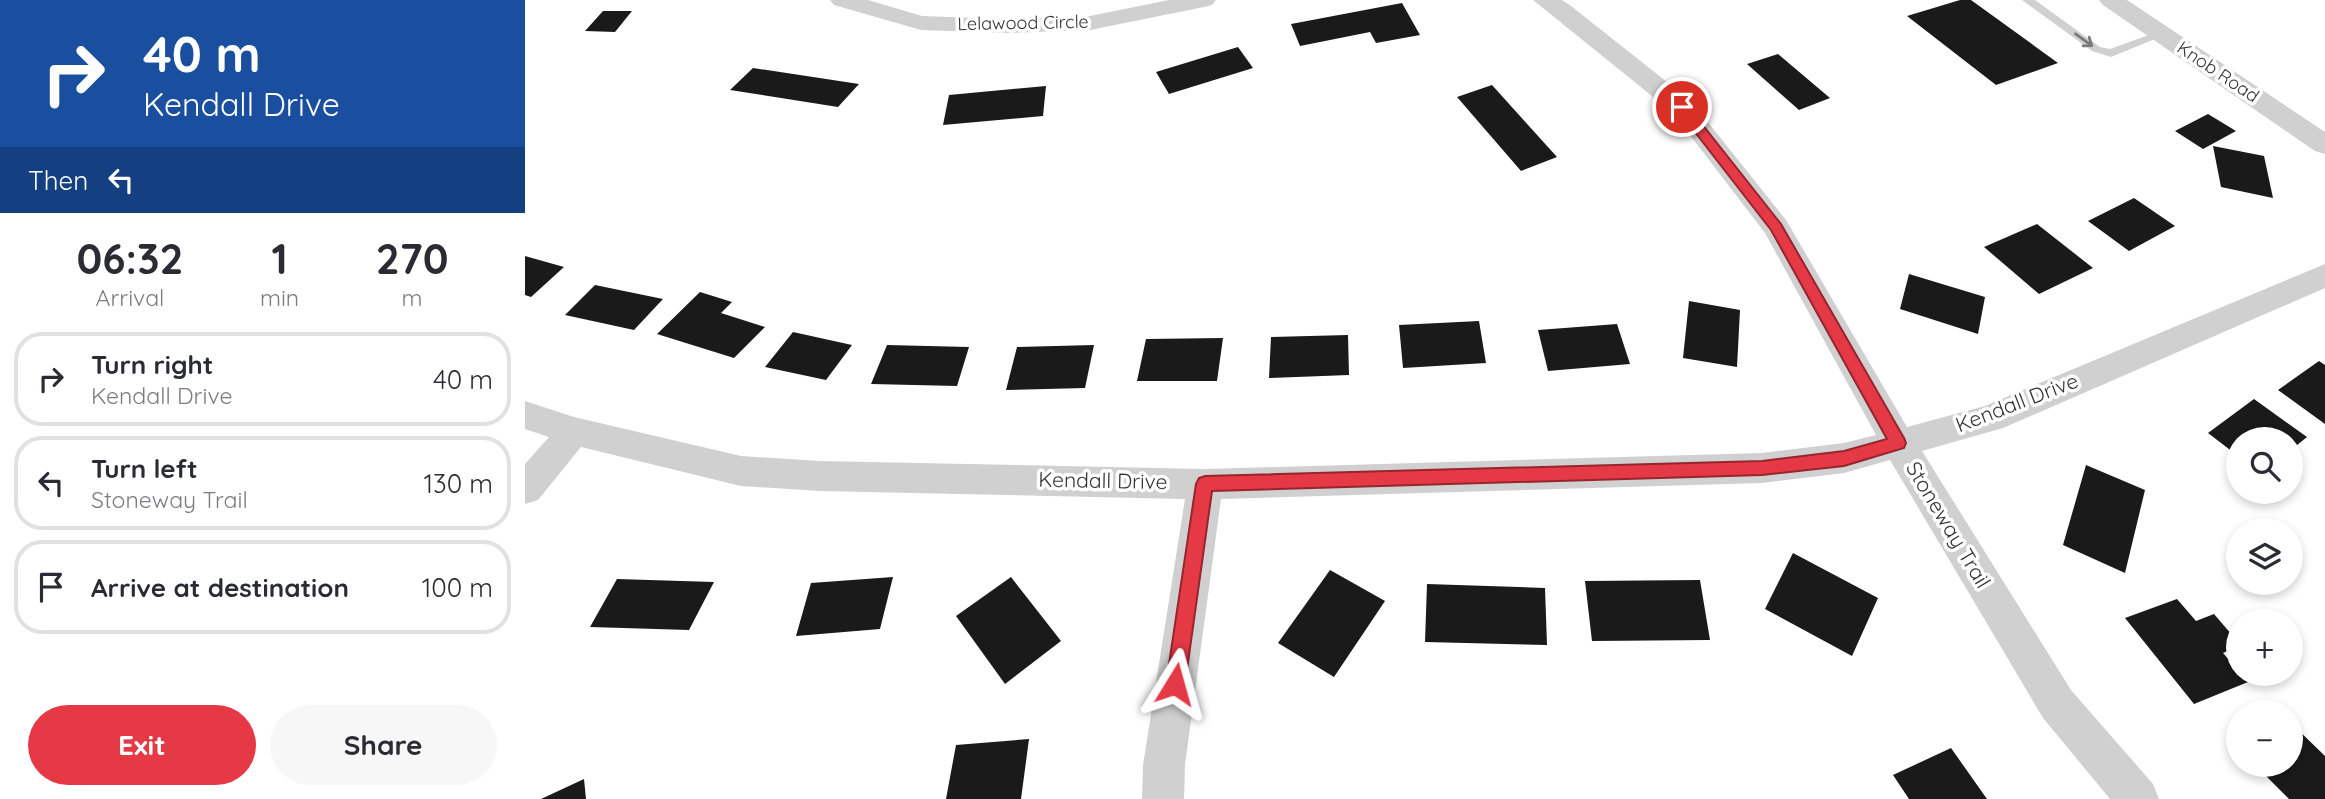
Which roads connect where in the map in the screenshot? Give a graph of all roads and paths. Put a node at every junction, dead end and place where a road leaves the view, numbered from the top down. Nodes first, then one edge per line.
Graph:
1 (842, 0) edge
2 (1204, 0) edge
3 (1545, 0) edge
4 (2028, 0) edge
5 (2111, 0) edge
6 (2161, 34) junction
7 (2325, 145) edge
8 (2325, 275) edge
9 (525, 415) edge
10 (574, 431) junction
11 (1898, 443) junction
12 (1205, 484) junction
13 (525, 489) edge
14 (1163, 799) edge
15 (2138, 799) edge

1 - 2 street, Lelawood Circle
3 - 11 street, Stoneway Trail
4 -> 6 lane
5 - 6 street, Knob Road
6 - 7 street, Knob Road
8 - 11 street, Kendall Drive
9 - 10 street, Kendall Drive
10 - 12 street, Kendall Drive
10 - 13 street
11 - 12 street, Kendall Drive
11 - 15 street, Stoneway Trail
12 - 14 street

